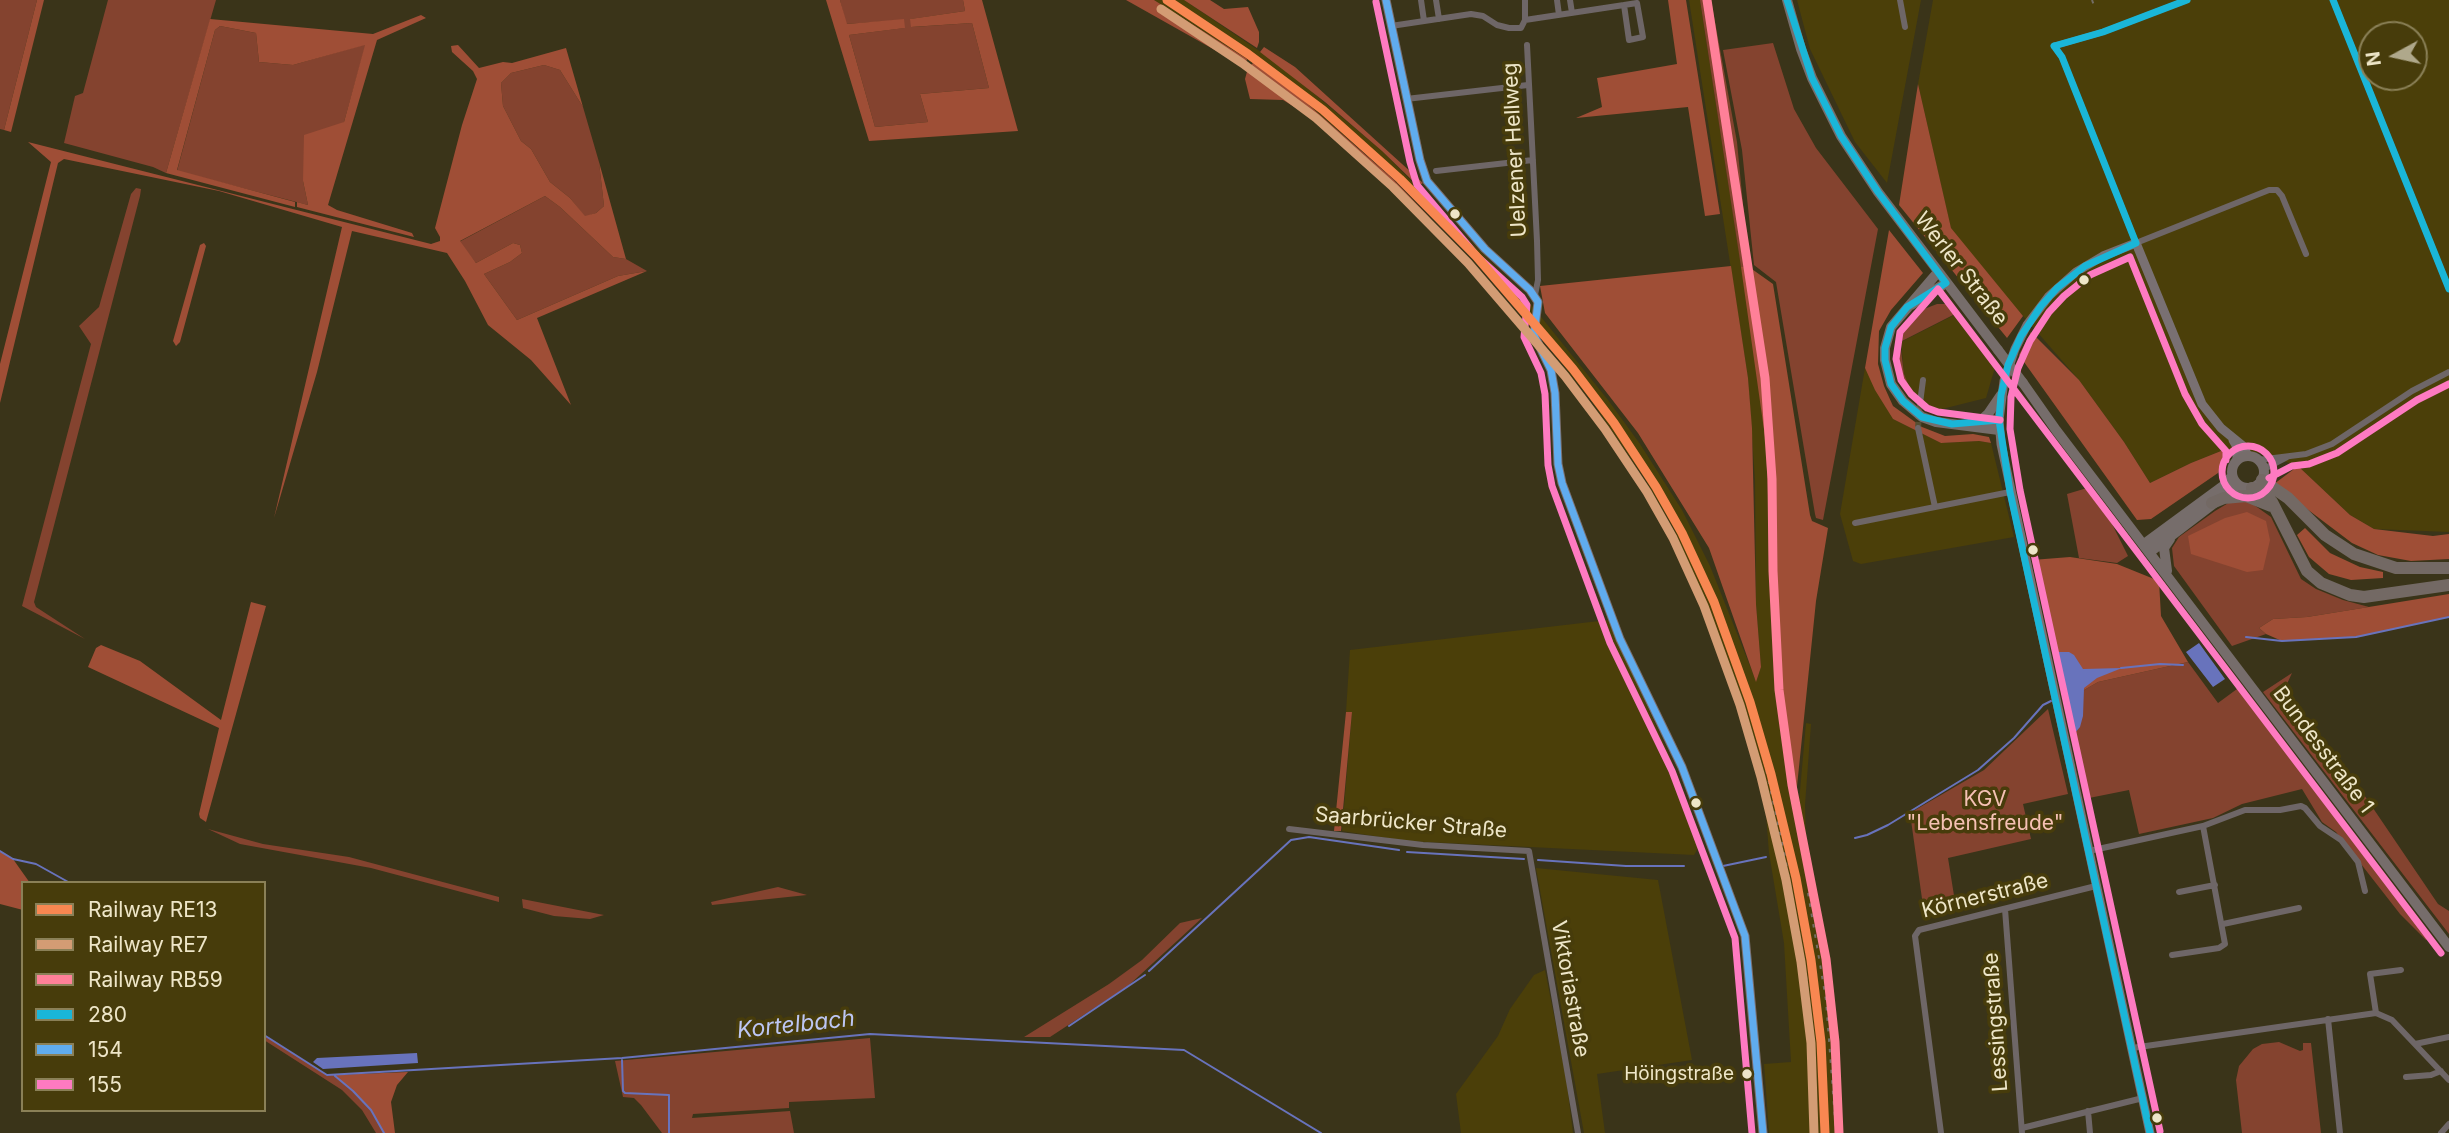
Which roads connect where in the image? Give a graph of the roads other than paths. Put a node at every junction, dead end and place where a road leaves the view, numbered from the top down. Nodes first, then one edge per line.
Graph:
1 (1386, 0) edge
2 (1421, 0) edge
3 (1436, 0) edge
4 (1525, 0) edge
5 (1557, 0) edge
6 (1570, 0) edge
7 (1787, 0) edge
8 (1900, 0) edge
9 (2187, 0) edge
10 (2333, 0) edge
11 (1637, 1) edge
12 (1624, 5) junction
13 (1573, 13) junction
14 (1559, 15) junction
15 (1439, 19) junction
16 (1525, 20) junction
17 (1424, 21) junction
18 (1391, 26) junction
19 (1905, 27) dead end
20 (1527, 45) dead end
21 (1528, 85) junction
22 (1406, 99) junction
23 (1533, 160) junction
24 (1436, 172) dead end
25 (2136, 243) junction
26 (2305, 254) dead end
27 (1938, 272) junction
28 (1946, 283) junction
29 (2449, 289) edge
30 (1535, 295) junction
31 (1906, 307) junction
32 (2449, 373) edge
33 (1923, 380) dead end
34 (2001, 395) junction
35 (1920, 403) tunnel mouth
36 (1979, 422) junction
37 (1952, 424) junction
38 (1999, 425) junction
39 (1918, 428) tunnel mouth
40 (2232, 439) junction
41 (2289, 456) junction
42 (2253, 458) junction
43 (2237, 460) junction
44 (2259, 479) junction
45 (2235, 480) junction
46 (2010, 492) junction
47 (2212, 503) junction
48 (1935, 507) junction
49 (2277, 511) junction
50 (1855, 523) dead end
51 (2173, 533) junction
52 (2147, 548) junction
53 (2449, 568) edge
54 (2168, 575) junction
55 (2449, 585) edge
56 (2203, 826) junction
57 (1289, 829) dead end
58 (1529, 851) joint
59 (2089, 851) junction
60 (2215, 885) junction
61 (2096, 886) junction
62 (2365, 891) dead end
63 (2179, 892) dead end
64 (2299, 908) dead end
65 (2005, 909) junction
66 (2223, 925) junction
67 (2449, 947) edge
68 (2172, 955) dead end
69 (2401, 970) dead end
70 (2376, 1013) junction
71 (2328, 1019) junction
72 (2449, 1037) edge
73 (2415, 1044) junction
74 (2132, 1048) junction
75 (2441, 1070) junction
76 (2406, 1077) dead end
77 (2449, 1080) edge
78 (2143, 1098) junction
79 (2088, 1111) junction
80 (2449, 1124) edge
81 (2022, 1130) edge
82 (1578, 1133) edge
83 (1763, 1133) edge
84 (1941, 1133) edge
85 (2090, 1133) edge
86 (2150, 1133) edge
87 (2340, 1133) edge
88 (2441, 1133) edge

1 - 18 main road
2 - 17 street
3 - 15 street
4 - 16 street
5 - 14 street
6 - 13 street
7 - 27 main road, Werler Straße
8 - 19 street
9 - 25 street
10 - 29 street
11 - 12 street
11 - 12 street
12 - 13 street
13 - 14 street
14 - 16 street
15 - 16 street
15 - 17 street
17 - 18 street
18 - 22 main road
20 - 21 street, Uelzener Hellweg
21 - 22 street
21 - 23 street, Uelzener Hellweg
22 - 30 main road
23 - 24 street
23 - 30 street, Uelzener Hellweg
25 - 26 street
25 - 34 main road
25 - 40 main road
27 - 28 main road, Werler Straße
27 - 31 main road
28 - 31 main road
28 - 52 main road, Werler Straße, bridge
30 - 83 main road
31 - 37 main road
32 - 41 street
33 - 35 street
34 - 36 main road
34 - 38 main road
36 - 37 main road
36 - 38 main road
37 - 38 main road
38 - 46 main road
39 - 48 street
40 - 42 main road
40 - 43 main road
41 - 42 street
41 - 44 street
42 - 43 main road
42 - 44 main road
43 - 45 main road
44 - 45 main road
44 - 49 highway
44 - 53 highway
45 - 47 main road
45 - 52 main road
46 - 48 street
46 - 59 main road
47 - 49 highway
47 - 51 main road
48 - 50 street
49 - 55 highway
51 - 52 main road
51 - 54 main road
52 - 54 main road, Werler Straße
54 - 67 main road, Bundesstraße 1
56 - 59 street
56 - 60 street
56 - 62 street
57 - 58 street, Saarbrücker Straße
58 - 82 street, Viktoriastraße
59 - 61 main road
60 - 63 street
60 - 66 street
61 - 65 street, Körnerstraße
61 - 74 main road
64 - 66 street
65 - 81 street, Lessingstraße
65 - 84 street, Körnerstraße
66 - 68 street
69 - 70 street
70 - 71 street
70 - 73 street
71 - 74 street
71 - 87 street
72 - 73 street
73 - 75 street
74 - 78 main road
75 - 76 street
75 - 77 street
78 - 79 street
78 - 86 main road
79 - 81 street
79 - 85 street
80 - 88 street

